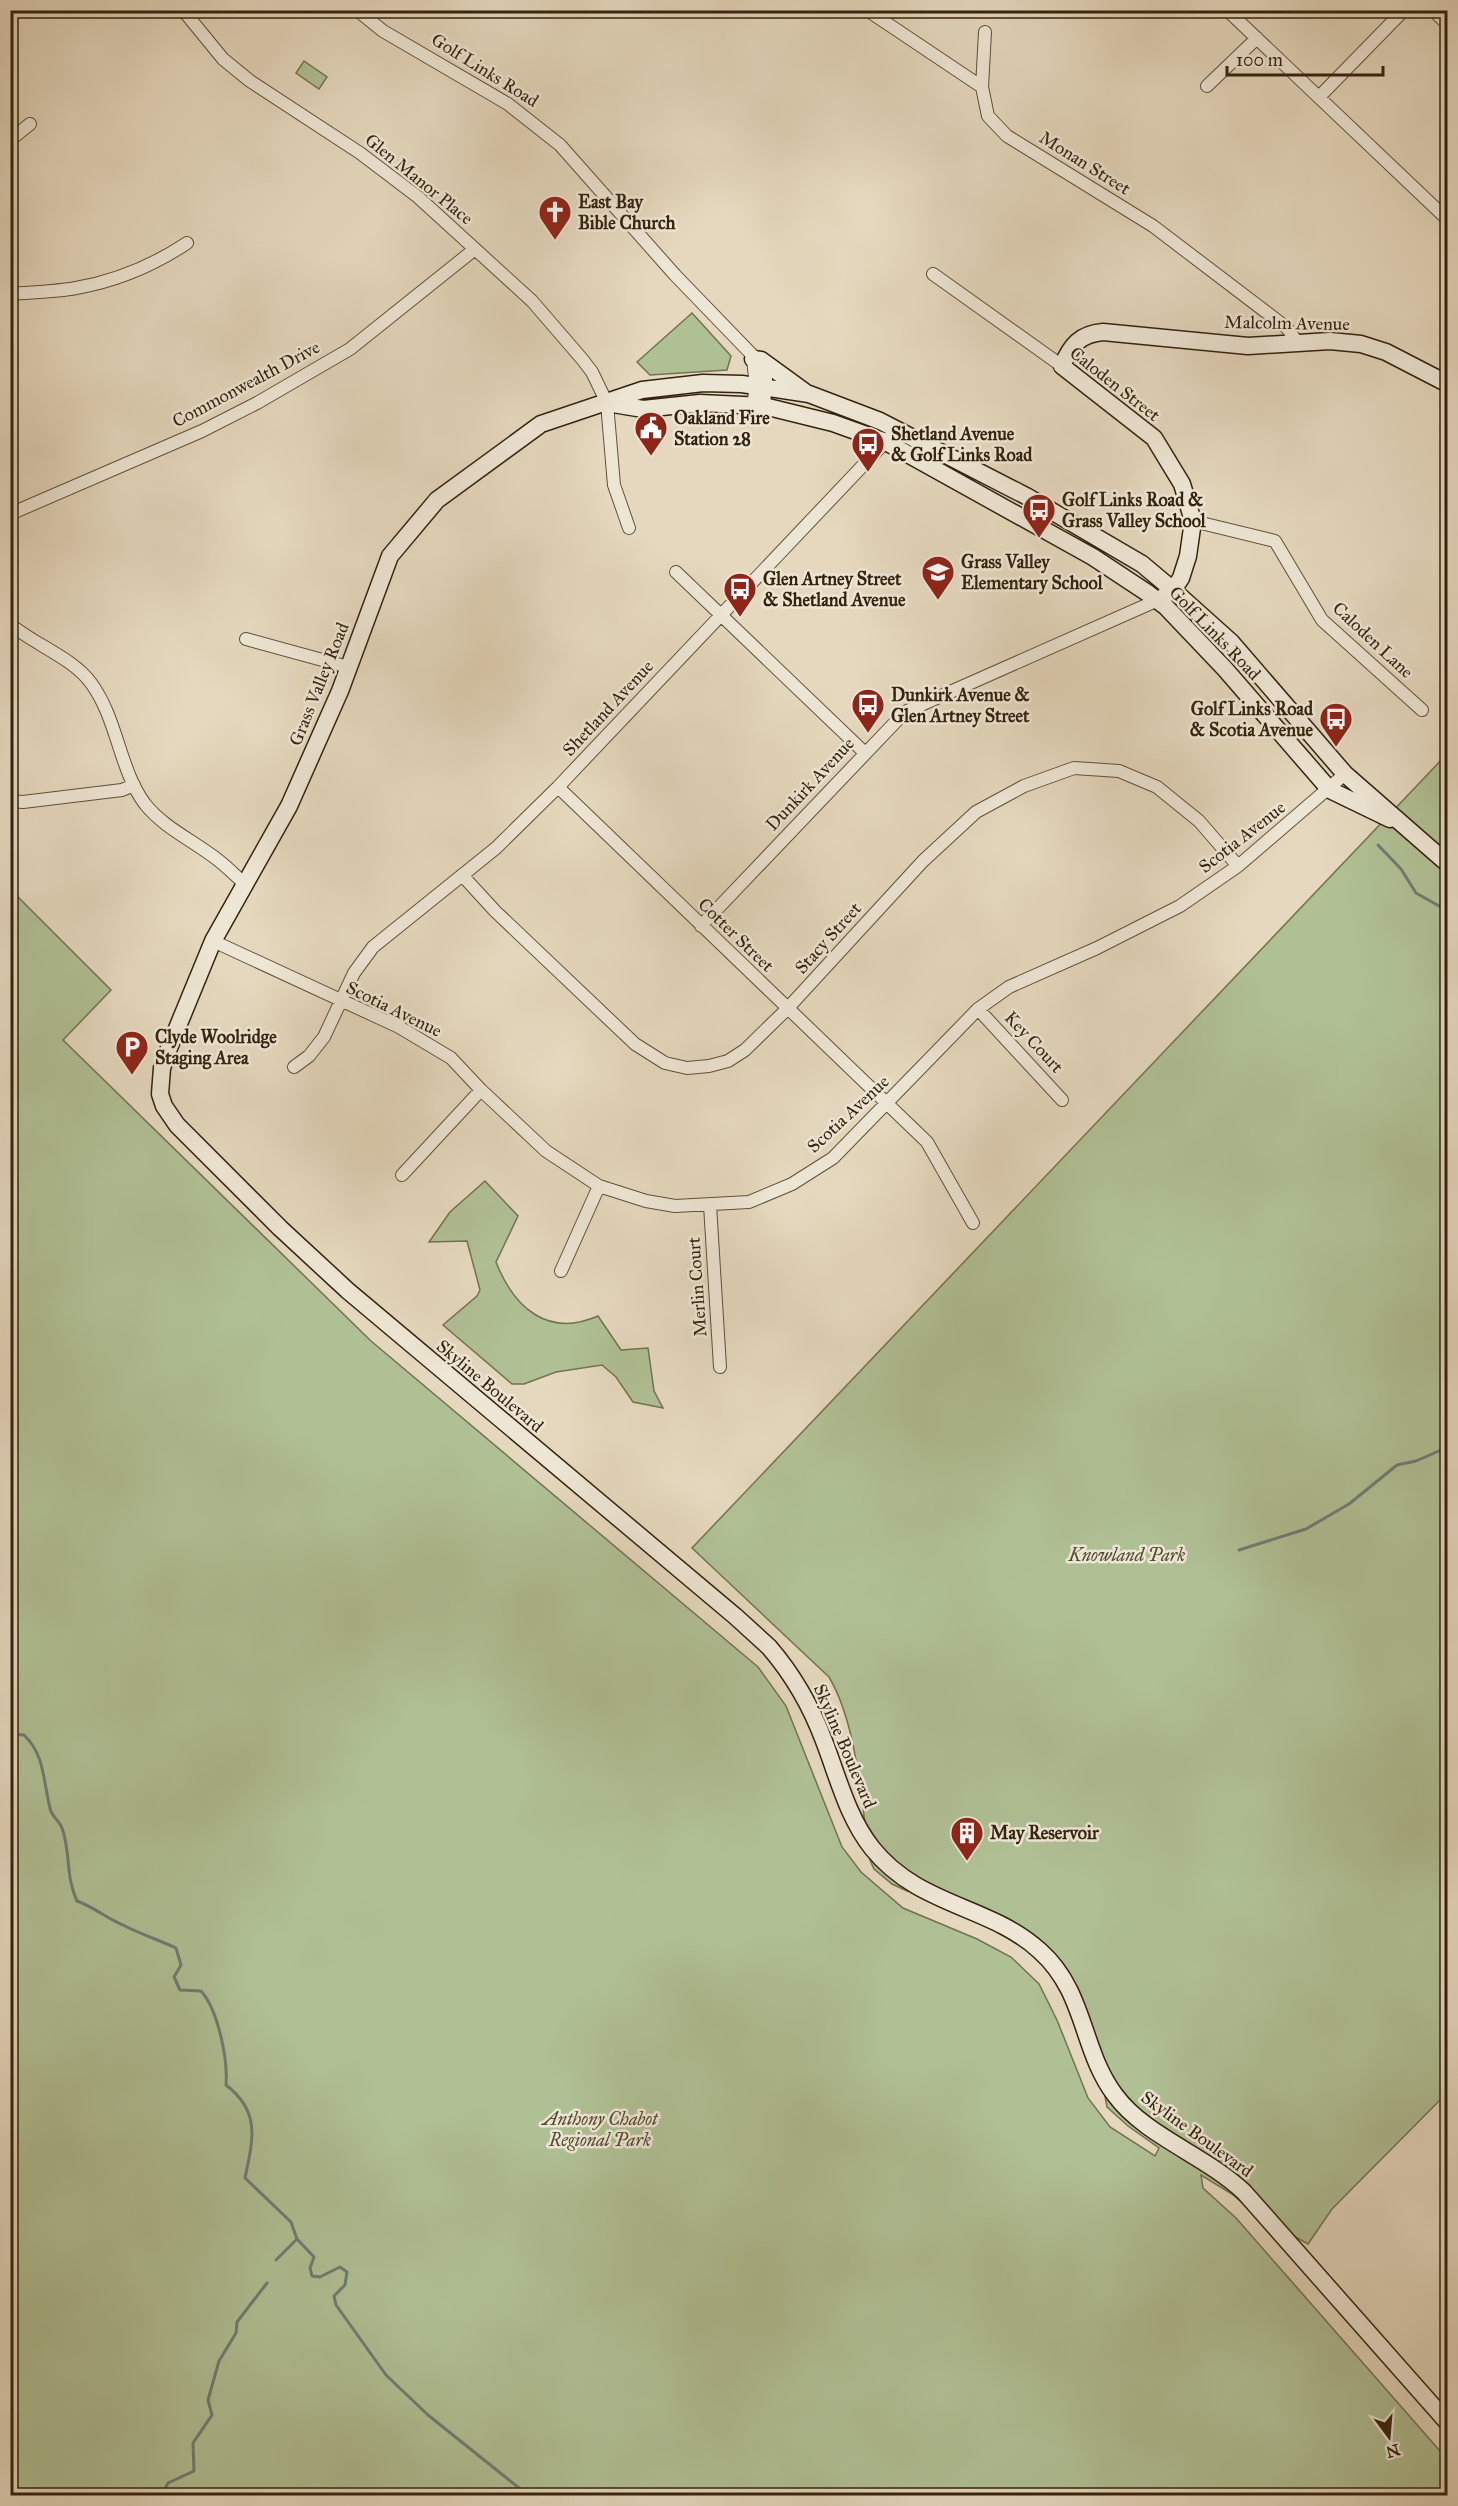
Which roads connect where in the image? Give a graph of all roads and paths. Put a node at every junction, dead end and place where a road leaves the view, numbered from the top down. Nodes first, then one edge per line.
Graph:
1 (183, 10) edge
2 (357, 10) edge
3 (867, 10) edge
4 (1227, 10) edge
5 (1404, 10) edge
6 (1433, 10) edge
7 (1448, 25) edge
8 (985, 32) dead end
9 (1257, 38) junction
10 (1207, 86) dead end
11 (982, 87) junction
12 (1319, 98) junction
13 (30, 124) dead end
14 (10, 140) edge
15 (1448, 220) edge
16 (187, 243) dead end
17 (475, 249) junction
18 (933, 274) dead end
19 (10, 294) edge
20 (1297, 342) junction
21 (753, 359) junction
22 (1062, 366) junction
23 (1448, 384) edge
24 (762, 386) junction
25 (808, 394) junction
26 (607, 403) junction
27 (759, 406) junction
28 (891, 436) junction
29 (10, 514) edge
30 (1193, 521) junction
31 (629, 528) dead end
32 (675, 572) dead end
33 (1173, 590) junction
34 (1158, 600) junction
35 (720, 615) junction
36 (10, 624) edge
37 (246, 639) dead end
38 (348, 667) junction
39 (1422, 710) dead end
40 (865, 753) junction
41 (1345, 774) junction
42 (134, 786) junction
43 (558, 787) junction
44 (1330, 789) junction
45 (10, 801) edge
46 (1402, 824) junction
47 (1448, 864) edge
48 (1238, 866) junction
49 (462, 875) junction
50 (245, 884) junction
51 (701, 926) junction
52 (213, 941) junction
53 (340, 1002) junction
54 (787, 1009) junction
55 (978, 1009) junction
56 (294, 1067) dead end
57 (162, 1068) joint
58 (481, 1090) junction
59 (1062, 1100) dead end
60 (888, 1103) junction
61 (402, 1174) dead end
62 (599, 1186) junction
63 (710, 1205) junction
64 (973, 1223) dead end
65 (561, 1271) dead end
66 (720, 1366) dead end
67 (1448, 2423) edge

1 - 17 street, Glen Manor Place
2 - 21 street, Golf Links Road
3 - 11 street
4 - 9 street
5 - 12 street
6 - 7 street
8 - 11 street, Monan Street
9 - 10 street
9 - 12 street
11 - 20 street, Monan Street
12 - 15 street
13 - 14 street
16 - 19 street
17 - 26 street, Glen Manor Place
17 - 29 street, Commonwealth Drive
18 - 22 street, Caloden Street
20 - 22 main road, Malcolm Avenue
20 - 23 main road, Malcolm Avenue
21 - 24 street, Golf Links Road
21 - 25 main road
22 - 30 main road, Caloden Street
24 - 25 main road, Golf Links Road
24 - 26 main road, Grass Valley Road
24 - 27 street
25 - 28 main road, Golf Links Road
26 - 27 main road, Grass Valley Road
26 - 31 street
26 - 38 main road, Grass Valley Road
27 - 28 main road, Golf Links Road
28 - 33 main road, Golf Links Road
28 - 34 main road, Golf Links Road
28 - 35 street, Shetland Avenue
30 - 33 main road, Caloden Street
30 - 39 street, Caloden Lane
32 - 35 street
33 - 34 main road
33 - 41 main road, Golf Links Road
34 - 40 street, Dunkirk Avenue
34 - 44 main road, Golf Links Road
35 - 40 street
35 - 43 street, Shetland Avenue
36 - 42 street
37 - 38 street
38 - 50 main road, Grass Valley Road
40 - 51 street, Dunkirk Avenue
41 - 44 street, Scotia Avenue
41 - 46 main road, Golf Links Road
42 - 45 street
42 - 50 street
43 - 49 street, Shetland Avenue
43 - 51 street, Cotter Street
44 - 46 main road, Golf Links Road
44 - 48 street, Scotia Avenue
46 - 47 main road, Golf Links Road
48 - 54 street, Stacy Street
48 - 55 street, Scotia Avenue
49 - 53 street, Shetland Avenue
49 - 54 street, Stacy Street
50 - 52 main road, Grass Valley Road
51 - 54 street, Cotter Street
52 - 53 street, Scotia Avenue
52 - 57 main road, Grass Valley Road
53 - 56 street, Shetland Avenue
53 - 58 street, Scotia Avenue
54 - 60 street, Cotter Street
55 - 59 street, Key Court
55 - 60 street, Scotia Avenue
57 - 67 main road, Skyline Boulevard
58 - 61 street
58 - 62 street, Scotia Avenue
60 - 63 street, Scotia Avenue
60 - 64 street, Cotter Street
62 - 63 street, Scotia Avenue
62 - 65 street
63 - 66 street, Merlin Court

